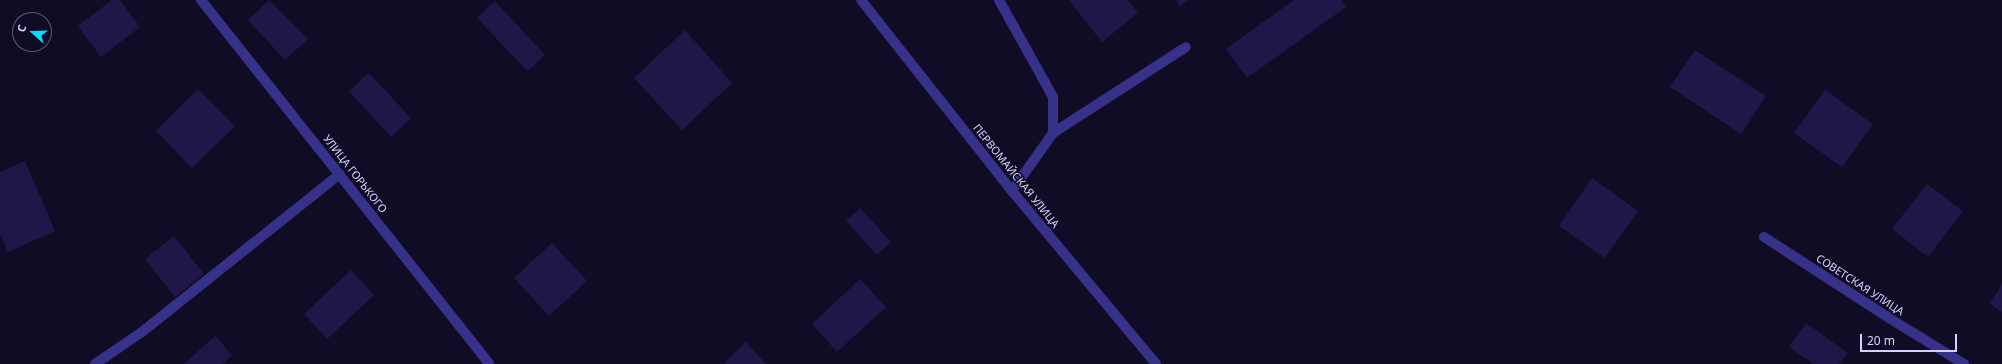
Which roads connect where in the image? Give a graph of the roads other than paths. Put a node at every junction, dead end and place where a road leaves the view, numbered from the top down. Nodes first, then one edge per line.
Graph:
1 (201, 0) edge
2 (861, 0) edge
3 (999, 0) edge
4 (1186, 47) dead end
5 (1054, 133) junction
6 (340, 174) junction
7 (1012, 191) junction
8 (1764, 237) dead end
9 (95, 364) edge
10 (489, 364) edge
11 (1156, 364) edge
12 (1964, 364) edge

1 - 6 street, УЛИЦА ГОРЬКОГО
2 - 7 street, ПЕРВОМАЙСКАЯ УЛИЦА
3 - 5 street
4 - 5 street
5 - 7 street
6 - 9 street
6 - 10 street, УЛИЦА ГОРЬКОГО
7 - 11 street, ПЕРВОМАЙСКАЯ УЛИЦА
8 - 12 street, СОВЕТСКАЯ УЛИЦА

